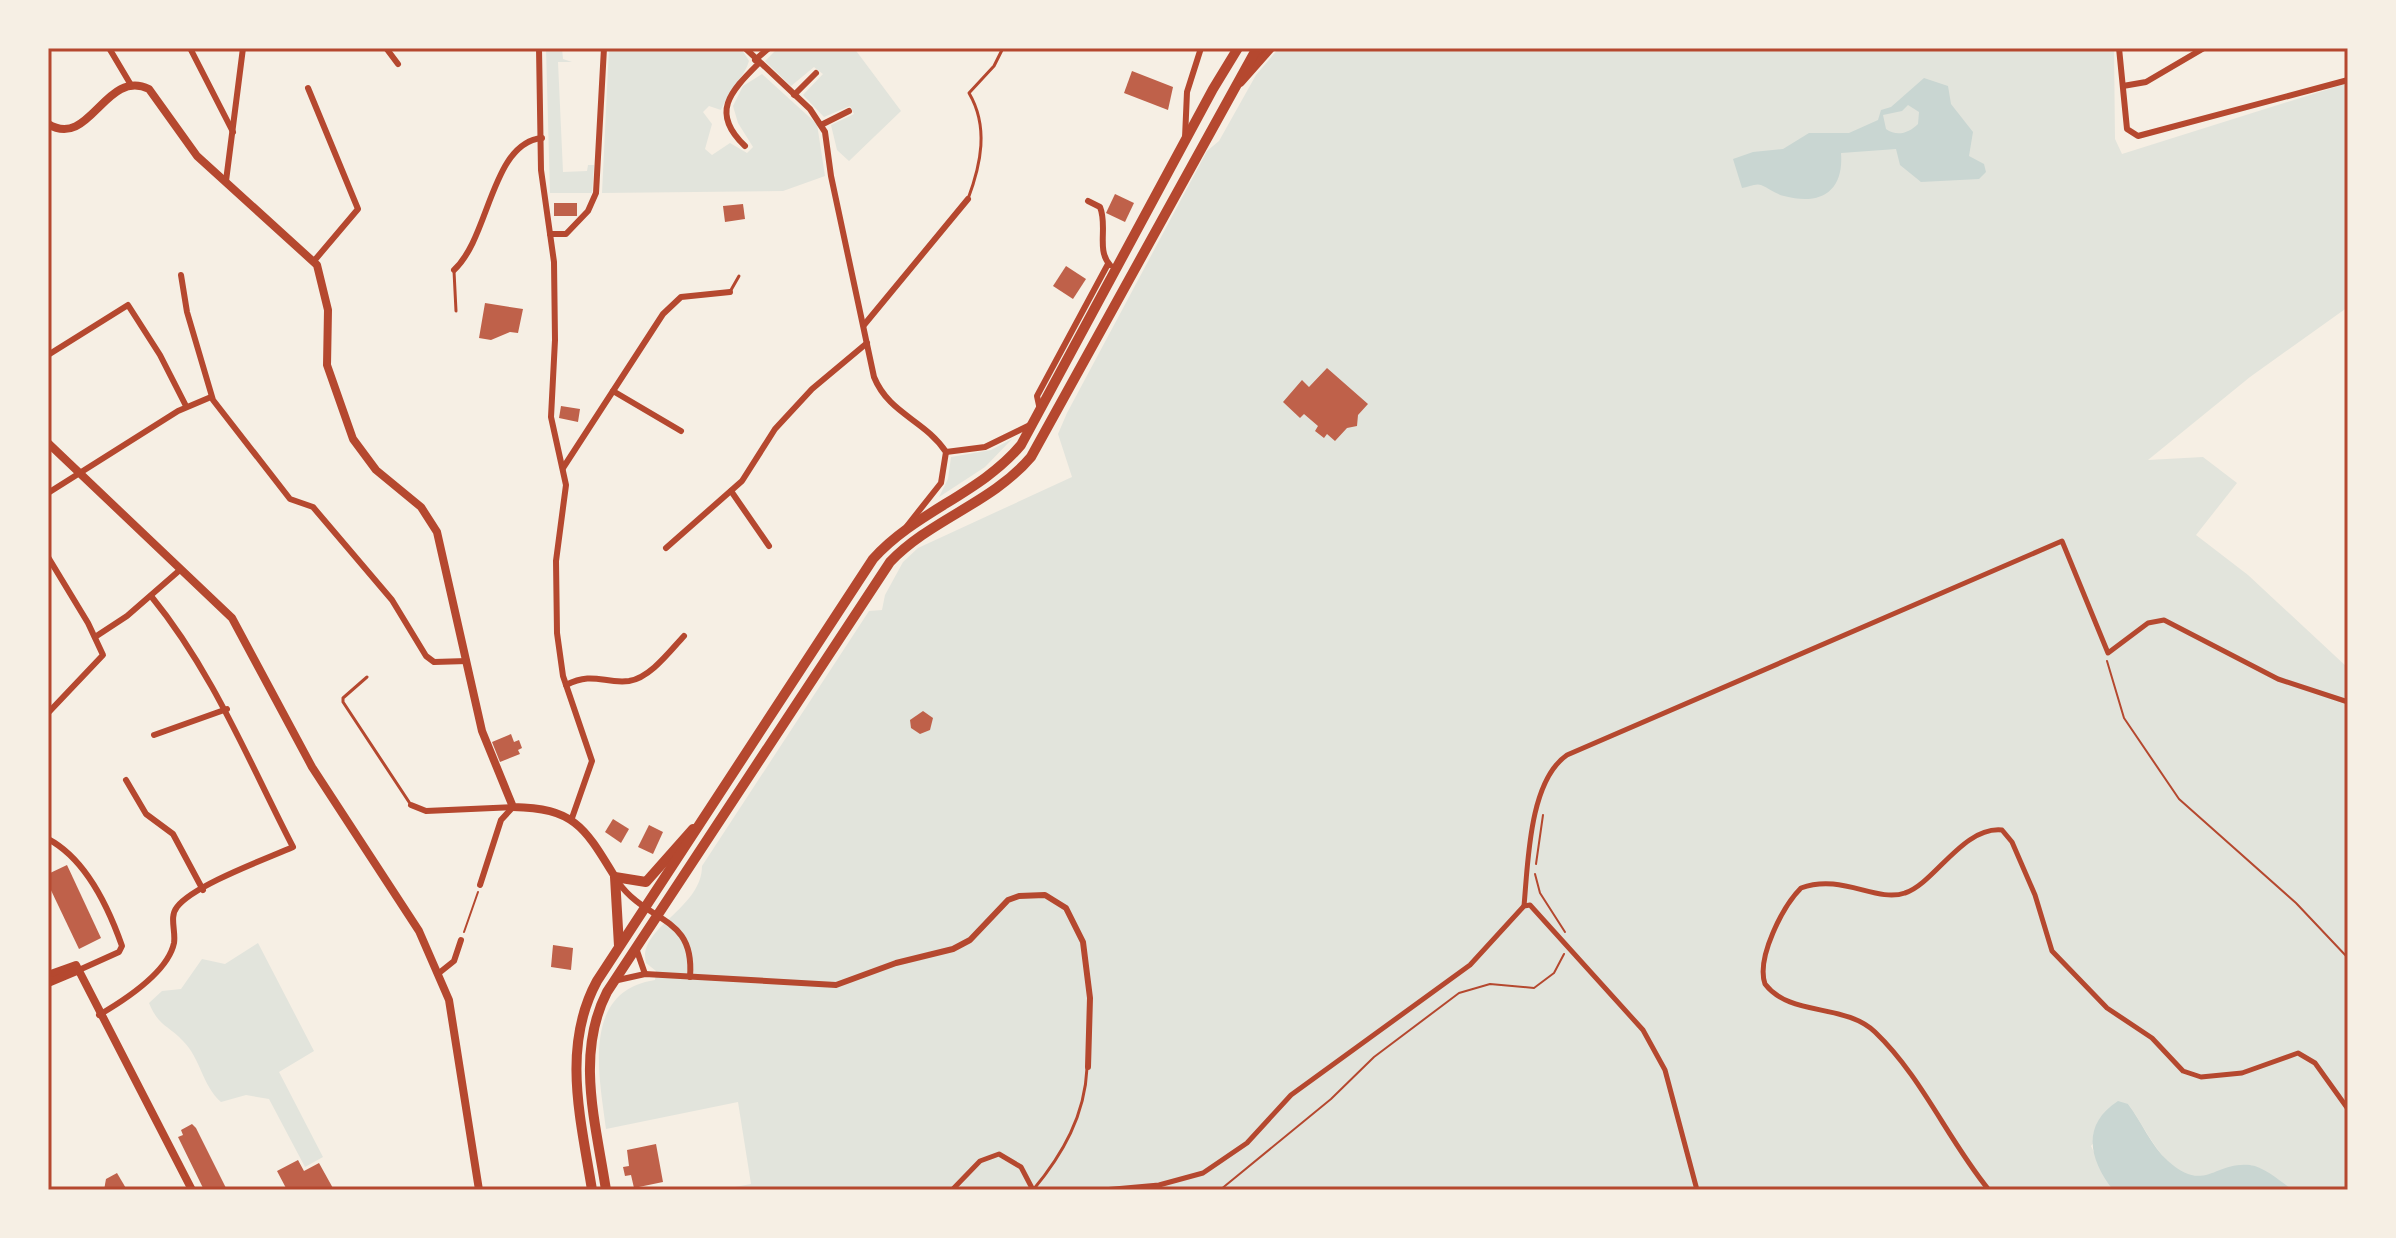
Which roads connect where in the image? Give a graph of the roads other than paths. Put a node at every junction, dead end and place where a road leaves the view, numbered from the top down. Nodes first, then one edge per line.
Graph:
1 (109, 48) edge
2 (190, 48) edge
3 (243, 48) edge
4 (386, 48) edge
5 (539, 48) edge
6 (604, 48) edge
7 (745, 48) edge
8 (769, 48) edge
9 (1003, 48) edge
10 (1201, 48) edge
11 (1238, 48) edge
12 (1257, 48) edge
13 (1270, 48) edge
14 (2119, 48) edge
15 (2204, 48) edge
16 (756, 62) junction
17 (398, 64) dead end
18 (816, 73) dead end
19 (2348, 80) edge
20 (131, 85) junction
21 (2123, 86) junction
22 (308, 88) dead end
23 (794, 95) junction
24 (1228, 96) junction
25 (849, 111) dead end
26 (48, 124) edge
27 (821, 125) junction
28 (233, 132) junction
29 (542, 138) junction
30 (1185, 145) junction
31 (745, 146) dead end
32 (226, 181) junction
33 (968, 199) joint
34 (1088, 201) dead end
35 (550, 234) junction
36 (314, 261) junction
37 (1112, 266) junction
38 (454, 270) joint
39 (181, 275) dead end
40 (739, 276) dead end
41 (730, 292) joint
42 (456, 311) dead end
43 (864, 325) junction
44 (867, 343) junction
45 (48, 355) edge
46 (613, 391) junction
47 (211, 397) junction
48 (186, 406) junction
49 (1039, 417) junction
50 (681, 431) dead end
51 (48, 443) edge
52 (946, 452) junction
53 (563, 468) junction
54 (78, 473) junction
55 (731, 491) junction
56 (48, 493) edge
57 (906, 528) junction
58 (769, 546) dead end
59 (666, 548) dead end
60 (48, 557) edge
61 (181, 569) junction
62 (151, 596) junction
63 (684, 636) dead end
64 (95, 637) junction
65 (467, 661) junction
66 (367, 677) dead end
67 (566, 685) junction
68 (2348, 702) edge
69 (227, 709) junction
70 (48, 713) edge
71 (154, 735) dead end
72 (126, 780) dead end
73 (411, 805) joint
74 (513, 807) junction
75 (572, 818) junction
76 (700, 823) junction
77 (48, 839) edge
78 (615, 877) junction
79 (480, 885) road end
80 (203, 890) junction
81 (1524, 906) junction
82 (461, 940) road end
83 (636, 947) junction
84 (619, 948) junction
85 (75, 969) junction
86 (439, 973) junction
87 (645, 974) junction
88 (48, 975) edge
89 (690, 977) junction
90 (48, 983) edge
91 (613, 983) junction
92 (99, 1015) junction
93 (1088, 1067) joint
94 (2348, 1109) edge
95 (192, 1190) edge
96 (479, 1190) edge
97 (592, 1190) edge
98 (606, 1190) edge
99 (952, 1190) edge
100 (1033, 1190) edge
101 (1103, 1190) edge
102 (1697, 1190) edge
103 (1989, 1190) edge

1 - 20 street
2 - 28 street
3 - 28 street
4 - 17 street
5 - 29 street
6 - 35 street
7 - 16 street
8 - 16 street
9 - 33 lane
10 - 30 street
11 - 30 main road
12 - 24 main road
13 - 24 main road
14 - 21 street
15 - 21 street
16 - 23 street
16 - 31 street
18 - 23 street
19 - 21 street
20 - 26 street
20 - 32 street
22 - 36 street
23 - 27 street
24 - 83 main road
25 - 27 street
27 - 43 street
28 - 32 street
29 - 35 street
29 - 38 street
30 - 37 main road
32 - 36 street
33 - 43 street
34 - 37 street
35 - 53 street
36 - 65 street
37 - 49 main road
38 - 42 lane
39 - 47 street
40 - 41 lane
41 - 46 street
43 - 44 street
44 - 52 street
44 - 55 street
45 - 48 street
46 - 50 street
46 - 53 street
47 - 48 street
47 - 65 street
48 - 54 street
49 - 52 street
49 - 57 main road
51 - 54 street
52 - 57 street
53 - 67 street
54 - 56 street
54 - 61 street
55 - 58 street
55 - 59 street
57 - 76 main road
60 - 64 street
61 - 62 street
61 - 86 street
62 - 64 street
62 - 69 street
63 - 67 street
64 - 70 street
65 - 74 street
66 - 73 lane
67 - 75 street
68 - 81 street
69 - 71 street
69 - 80 street
72 - 80 street
73 - 74 street
74 - 75 street
74 - 79 street
75 - 78 street
76 - 78 main road
76 - 84 main road
77 - 85 street
78 - 84 main road
78 - 89 street
80 - 92 street
81 - 101 street
81 - 102 street
82 - 86 street
83 - 87 street
83 - 91 main road
84 - 97 main road
85 - 88 street
85 - 90 street
85 - 92 street
86 - 96 street
87 - 89 street
87 - 91 street
89 - 93 street
91 - 98 main road
92 - 95 street
93 - 100 lane
94 - 103 street
99 - 100 street

